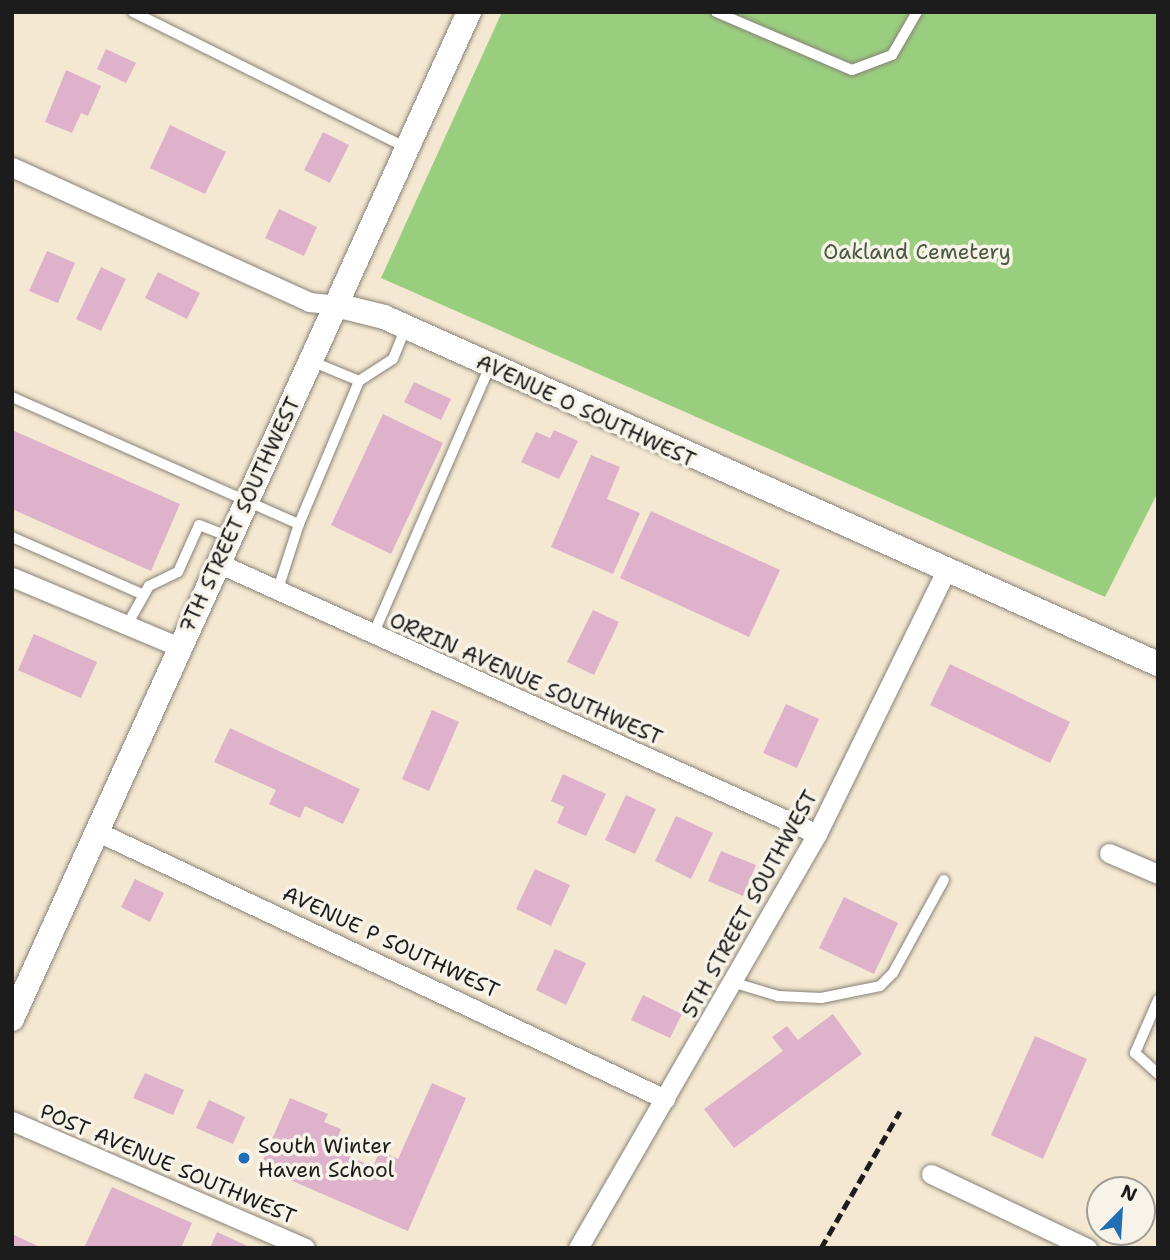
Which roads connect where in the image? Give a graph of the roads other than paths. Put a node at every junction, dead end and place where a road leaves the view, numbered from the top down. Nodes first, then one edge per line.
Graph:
1 (133, 12) edge
2 (469, 12) edge
3 (716, 12) edge
4 (917, 12) edge
5 (408, 148) junction
6 (12, 167) edge
7 (336, 305) junction
8 (405, 327) junction
9 (311, 361) junction
10 (490, 366) junction
11 (359, 381) junction
12 (12, 397) edge
13 (248, 498) junction
14 (299, 524) junction
15 (12, 537) edge
16 (230, 537) junction
17 (218, 563) junction
18 (945, 573) junction
19 (12, 577) edge
20 (277, 592) junction
21 (144, 595) junction
22 (127, 625) junction
23 (373, 635) junction
24 (179, 647) junction
25 (1158, 664) edge
26 (96, 831) junction
27 (817, 834) junction
28 (1109, 853) dead end
29 (1158, 874) edge
30 (944, 880) dead end
31 (735, 983) junction
32 (1158, 1000) edge
33 (12, 1019) edge
34 (1158, 1074) edge
35 (665, 1098) junction
36 (12, 1121) edge
37 (931, 1174) dead end
38 (305, 1248) edge
39 (578, 1248) edge
40 (1087, 1248) edge

1 - 5 lane
2 - 5 street, 7TH STREET SOUTHWEST
3 - 4 lane
5 - 7 street, 7TH STREET SOUTHWEST
6 - 7 street, AVENUE O SOUTHWEST
7 - 8 street, AVENUE O SOUTHWEST
7 - 9 street, 7TH STREET SOUTHWEST
8 - 10 street, AVENUE O SOUTHWEST
8 - 11 lane
9 - 11 lane
9 - 13 street, 7TH STREET SOUTHWEST
10 - 18 street, AVENUE O SOUTHWEST
10 - 23 lane
11 - 14 lane
12 - 13 lane
13 - 14 lane
13 - 16 street, 7TH STREET SOUTHWEST
14 - 20 lane
15 - 21 lane
16 - 17 street, 7TH STREET SOUTHWEST
16 - 21 lane
17 - 20 street, ORRIN AVENUE SOUTHWEST
17 - 24 street, 7TH STREET SOUTHWEST
18 - 25 street, AVENUE O SOUTHWEST
18 - 27 street, 5TH STREET SOUTHWEST
19 - 22 street
20 - 23 street, ORRIN AVENUE SOUTHWEST
21 - 22 lane
22 - 24 street
23 - 27 street, ORRIN AVENUE SOUTHWEST
24 - 26 street, 7TH STREET SOUTHWEST
26 - 33 street, 7TH STREET SOUTHWEST
26 - 35 street, AVENUE P SOUTHWEST
27 - 31 street, 5TH STREET SOUTHWEST
28 - 29 street
30 - 31 lane
31 - 35 street, 5TH STREET SOUTHWEST
32 - 34 lane
35 - 39 street, 5TH STREET SOUTHWEST
36 - 38 street, POST AVENUE SOUTHWEST
37 - 40 street

